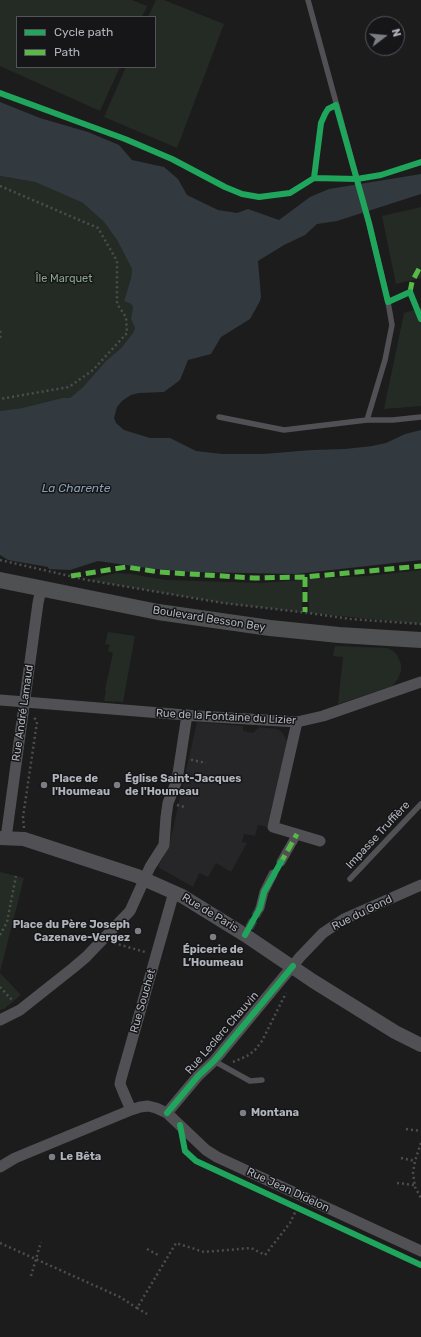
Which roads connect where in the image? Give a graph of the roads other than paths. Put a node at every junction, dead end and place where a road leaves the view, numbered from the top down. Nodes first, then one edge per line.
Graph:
1 (308, 0) edge
2 (220, 417) dead end
3 (421, 417) edge
4 (367, 420) junction
5 (1, 574) edge
6 (41, 588) junction
7 (421, 640) edge
8 (421, 682) edge
9 (0, 700) edge
10 (25, 703) junction
11 (187, 715) junction
12 (297, 722) junction
13 (421, 804) edge
14 (297, 834) junction
15 (3, 838) edge
16 (320, 841) dead end
17 (281, 862) dead end
18 (273, 874) dead end
19 (144, 879) junction
20 (350, 879) dead end
21 (421, 885) edge
22 (174, 892) junction
23 (260, 908) tunnel mouth
24 (289, 970) junction
25 (0, 1020) edge
26 (421, 1045) edge
27 (217, 1063) junction
28 (262, 1080) dead end
29 (131, 1110) junction
30 (167, 1113) junction
31 (0, 1167) edge
32 (421, 1251) edge

1 - 4 lane
2 - 4 lane
3 - 4 lane
5 - 6 main road, Boulevard Besson Bey
6 - 7 main road, Boulevard Besson Bey
6 - 10 street, Rue André Lamaud
8 - 12 street, Rue de la Fontaine du Lizier
9 - 10 street, Rue de la Fontaine du Lizier
10 - 11 street, Rue de la Fontaine du Lizier
10 - 15 street, Rue André Lamaud
11 - 12 street, Rue de la Fontaine du Lizier
11 - 19 street
12 - 14 street
13 - 20 lane, Impasse Truffière
14 - 16 street
14 - 17 street
15 - 19 street, Rue de Paris
18 - 23 street
19 - 22 street, Rue de Paris
19 - 25 street
21 - 24 street, Rue du Gond
22 - 24 street, Rue de Paris
22 - 29 street, Rue Souchet
24 - 26 street, Rue de Paris
24 - 27 street, Rue Leclerc Chauvin
27 - 28 lane
27 - 30 street, Rue Leclerc Chauvin
29 - 30 street
29 - 31 street
30 - 32 street, Rue Jean Didelon

